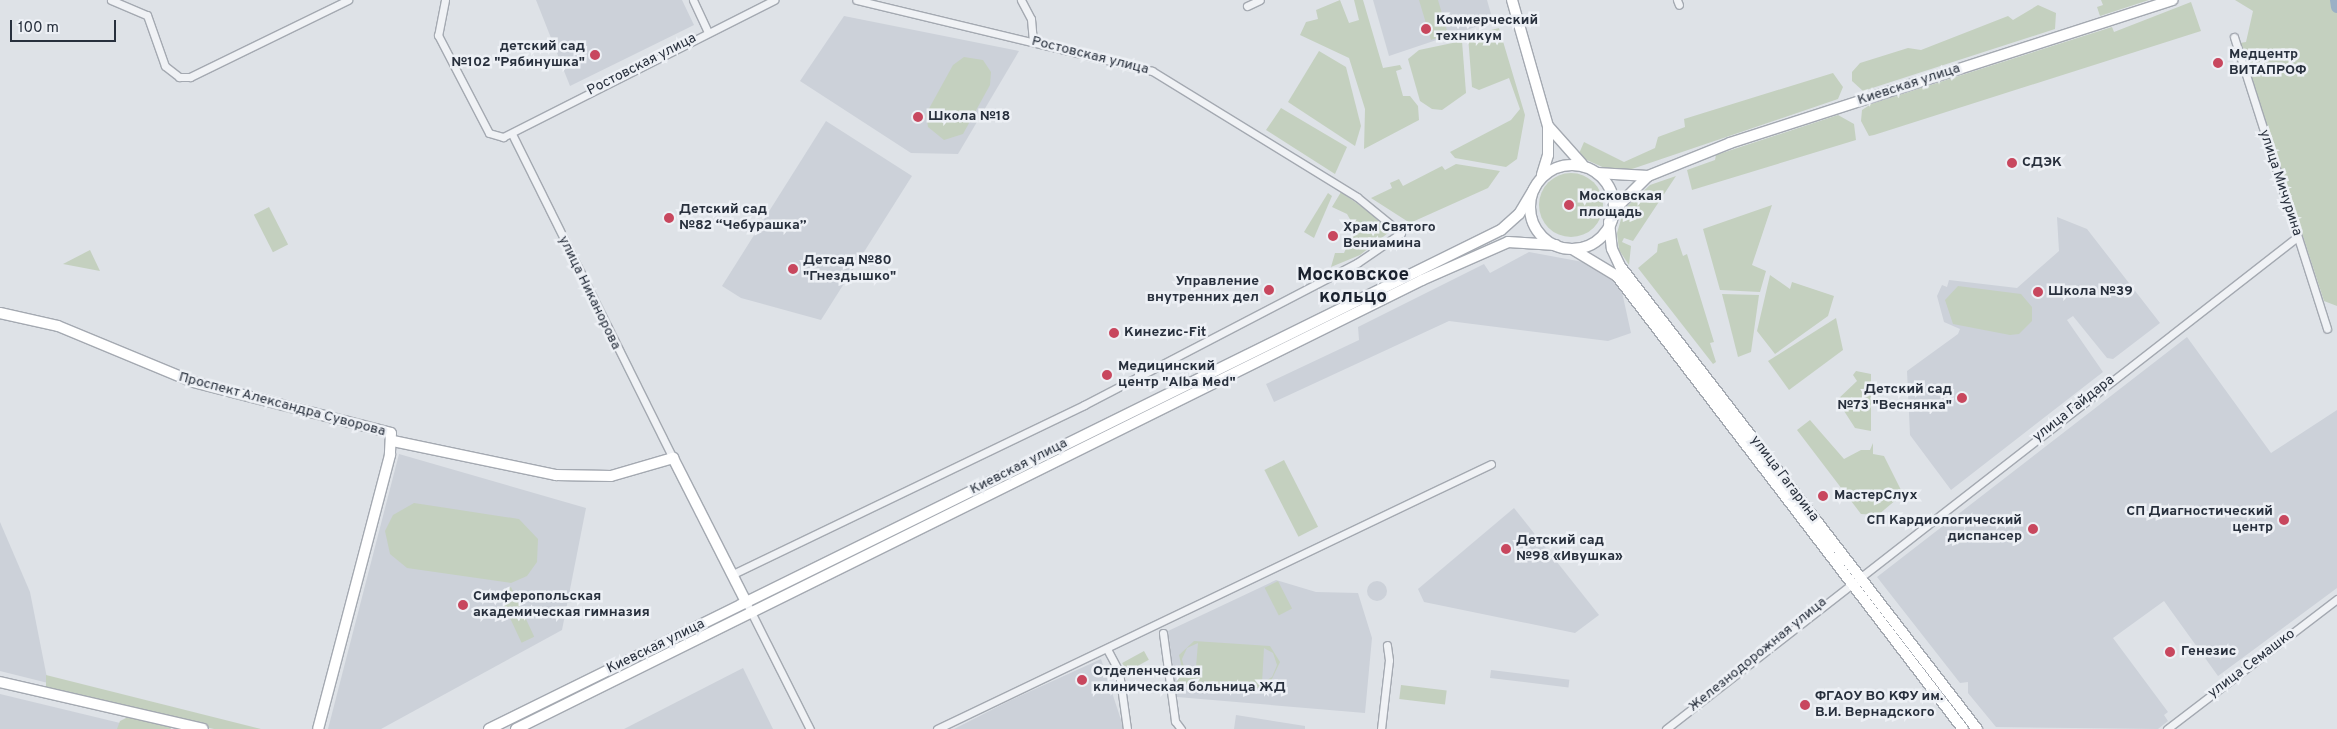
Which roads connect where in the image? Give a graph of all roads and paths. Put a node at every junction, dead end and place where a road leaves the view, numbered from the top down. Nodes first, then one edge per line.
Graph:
1 (111, 0) edge
2 (348, 0) edge
3 (445, 0) edge
4 (693, 0) edge
5 (774, 0) edge
6 (856, 0) edge
7 (1021, 0) edge
8 (1260, 0) edge
9 (1512, 0) edge
10 (2172, 0) edge
11 (1247, 6) dead end
12 (708, 32) junction
13 (2234, 37) dead end
14 (1033, 42) junction
15 (1548, 126) junction
16 (512, 134) junction
17 (1584, 166) junction
18 (1596, 172) junction
19 (1648, 176) junction
20 (1540, 178) junction
21 (1534, 189) junction
22 (1610, 218) junction
23 (2297, 237) junction
24 (1556, 245) junction
25 (1574, 250) junction
26 (0, 314) edge
27 (2327, 329) dead end
28 (393, 441) junction
29 (673, 458) junction
30 (1491, 464) dead end
31 (731, 575) junction
32 (1855, 579) junction
33 (2337, 599) edge
34 (746, 602) junction
35 (751, 612) junction
36 (1164, 633) dead end
37 (1386, 645) dead end
38 (1107, 649) junction
39 (0, 682) edge
40 (202, 729) edge
41 (318, 729) edge
42 (489, 729) edge
43 (516, 729) edge
44 (810, 729) edge
45 (937, 729) edge
46 (1127, 729) edge
47 (1181, 729) edge
48 (1381, 729) edge
49 (1666, 729) edge
50 (1963, 729) edge
51 (1977, 729) edge
52 (2167, 729) edge

1 - 2 street
3 - 16 street
4 - 12 street
5 - 12 street, Ростовская улица
6 - 14 street, Ростовская улица
7 - 14 street
8 - 11 street
9 - 15 main road
10 - 19 main road, Киевская улица
12 - 16 street, Ростовская улица
13 - 23 street, улица Мичурина
14 - 31 street, Ростовская улица
15 - 17 main road
15 - 20 main road
16 - 29 street, улица Никанорова
17 - 18 main road
17 - 20 main road
18 - 19 main road, Киевская улица
18 - 22 main road
19 - 22 main road, Киевская улица
20 - 21 main road
21 - 24 main road
21 - 34 main road, Киевская улица
22 - 25 main road
22 - 32 main road, улица Гагарина
23 - 27 street, улица Мичурина
23 - 32 street, улица Гайдара
24 - 25 main road
24 - 35 main road, Киевская улица
25 - 32 main road, улица Гагарина
26 - 28 main road, Проспект Александра Суворова
28 - 29 main road
28 - 41 main road, Проспект Александра Суворова
29 - 31 main road, улица Никанорова
30 - 38 street
31 - 34 main road, улица Никанорова
32 - 49 street, Железнодорожная улица
32 - 50 main road, улица Гагарина
32 - 51 main road, улица Гагарина
33 - 52 street, улица Семашко
34 - 35 street
34 - 42 main road, Киевская улица
35 - 43 main road, Киевская улица
35 - 44 street
36 - 47 street
37 - 48 street
38 - 45 street
38 - 46 street
39 - 40 main road

